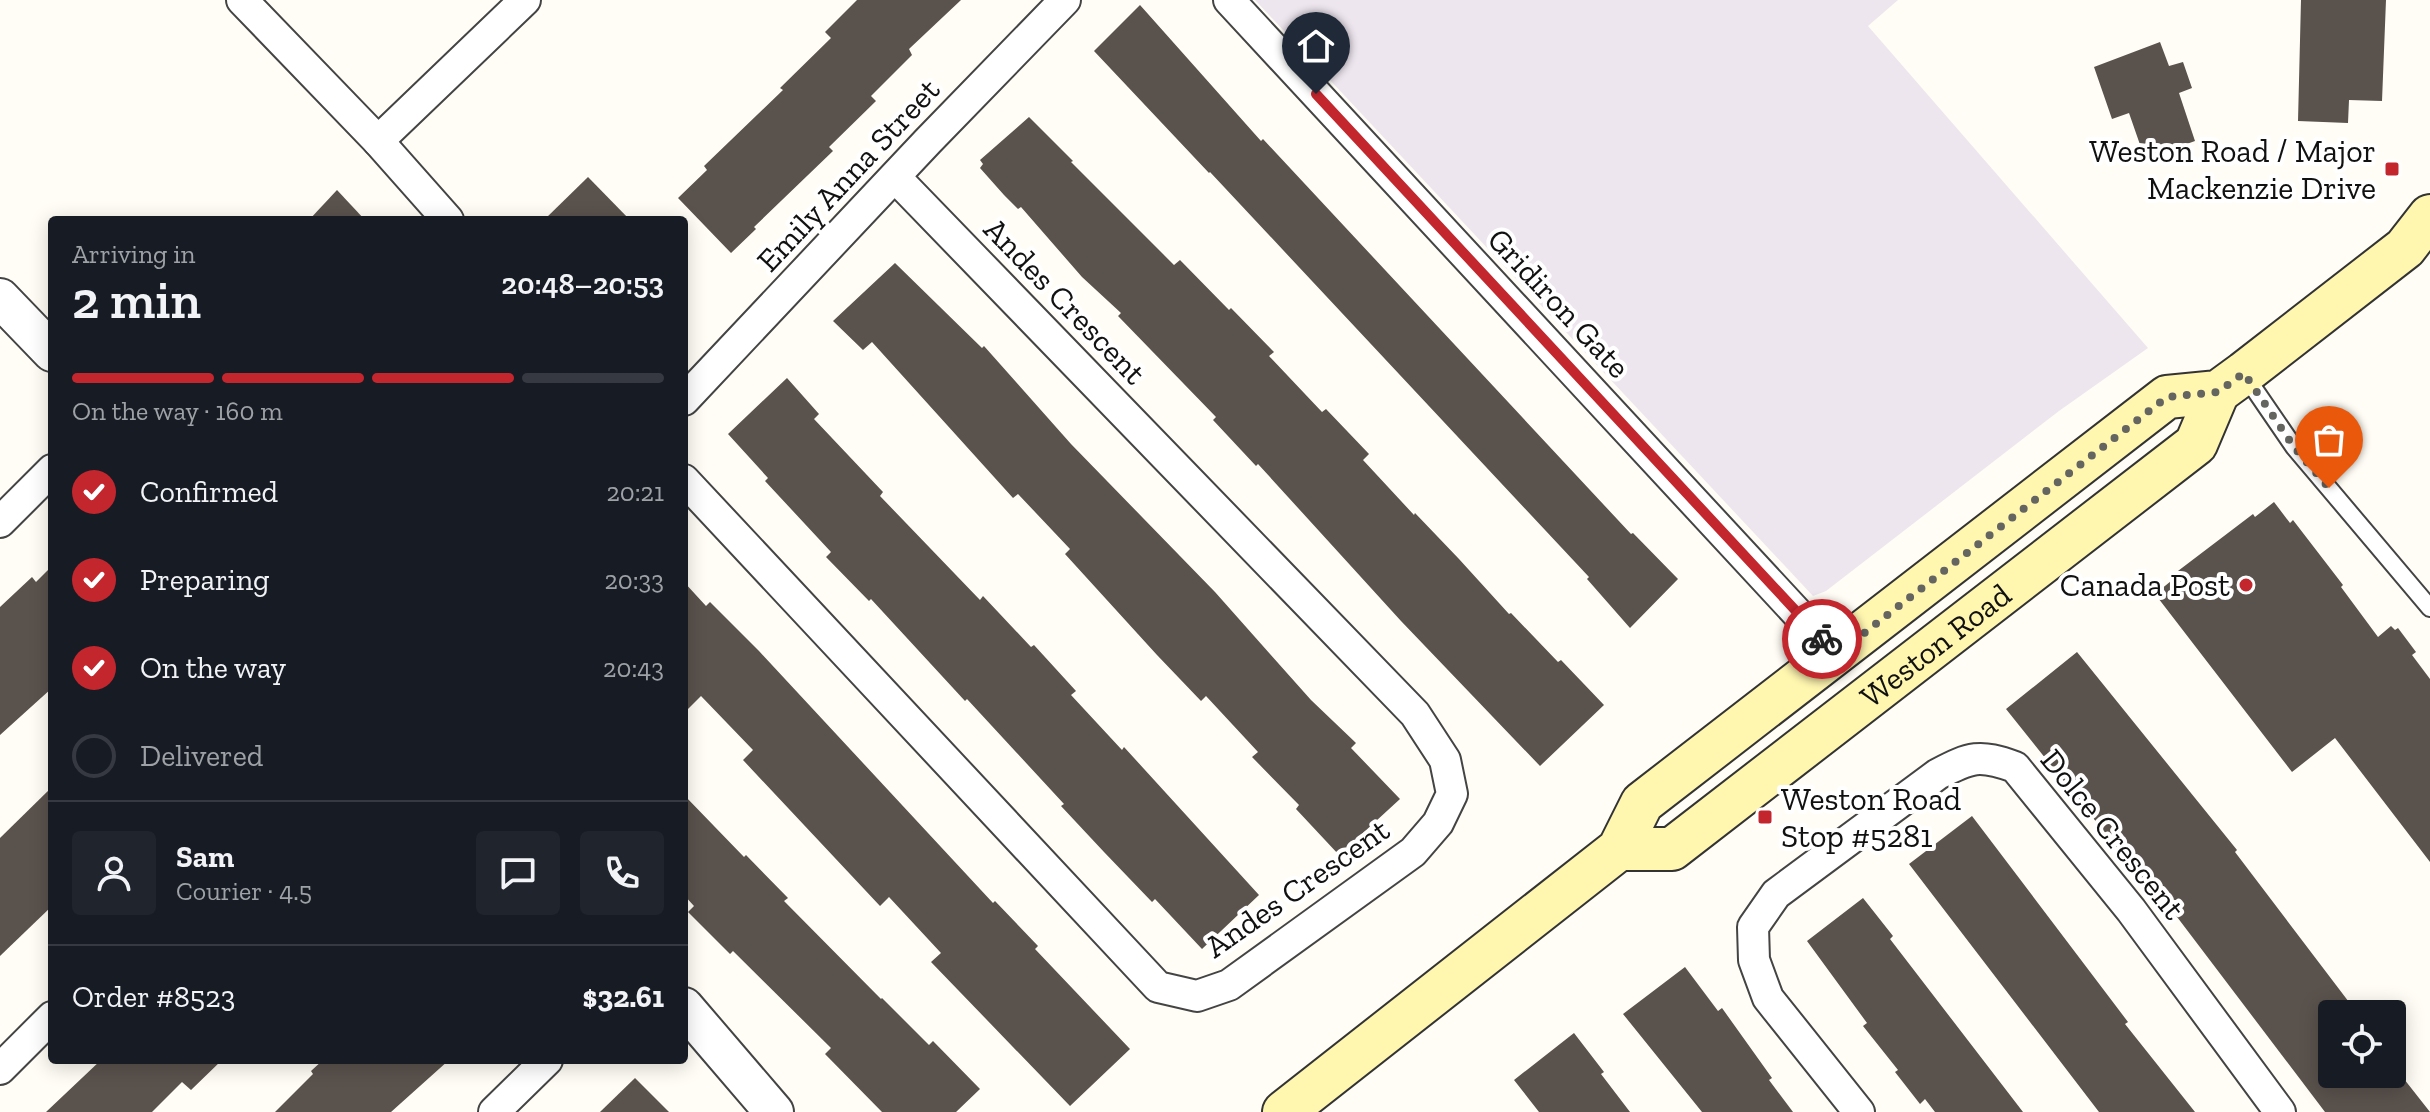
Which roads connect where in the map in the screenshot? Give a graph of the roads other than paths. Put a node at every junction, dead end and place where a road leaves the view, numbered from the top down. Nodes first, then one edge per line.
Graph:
1 (242, 0) edge
2 (525, 0) edge
3 (1065, 0) edge
4 (1229, 0) edge
5 (378, 141) junction
6 (895, 177) junction
7 (444, 216) edge
8 (2422, 234) edge
9 (0, 298) edge
10 (48, 348) edge
11 (2231, 382) junction
12 (688, 396) edge
13 (48, 474) edge
14 (688, 484) edge
15 (0, 522) edge
16 (2430, 608) edge
17 (1836, 655) junction
18 (1619, 849) junction
19 (688, 1012) edge
20 (48, 1021) edge
21 (543, 1064) edge
22 (0, 1069) edge
23 (494, 1112) edge
24 (774, 1112) edge
25 (1284, 1112) edge
26 (1859, 1112) edge
27 (2280, 1112) edge

1 - 5 street
2 - 5 street
3 - 6 street, Emily Anna Street
4 - 17 street, Gridiron Gate
5 - 7 street
6 - 12 street, Emily Anna Street
6 - 14 street, Andes Crescent
8 - 11 main road, Weston Road
9 - 10 street
11 - 16 lane
11 - 17 main road, Weston Road
11 - 18 main road, Weston Road
13 - 15 street
17 - 18 main road, Weston Road
18 - 25 main road, Weston Road
19 - 24 street
20 - 22 street
21 - 23 street
26 - 27 street, Dolce Crescent

